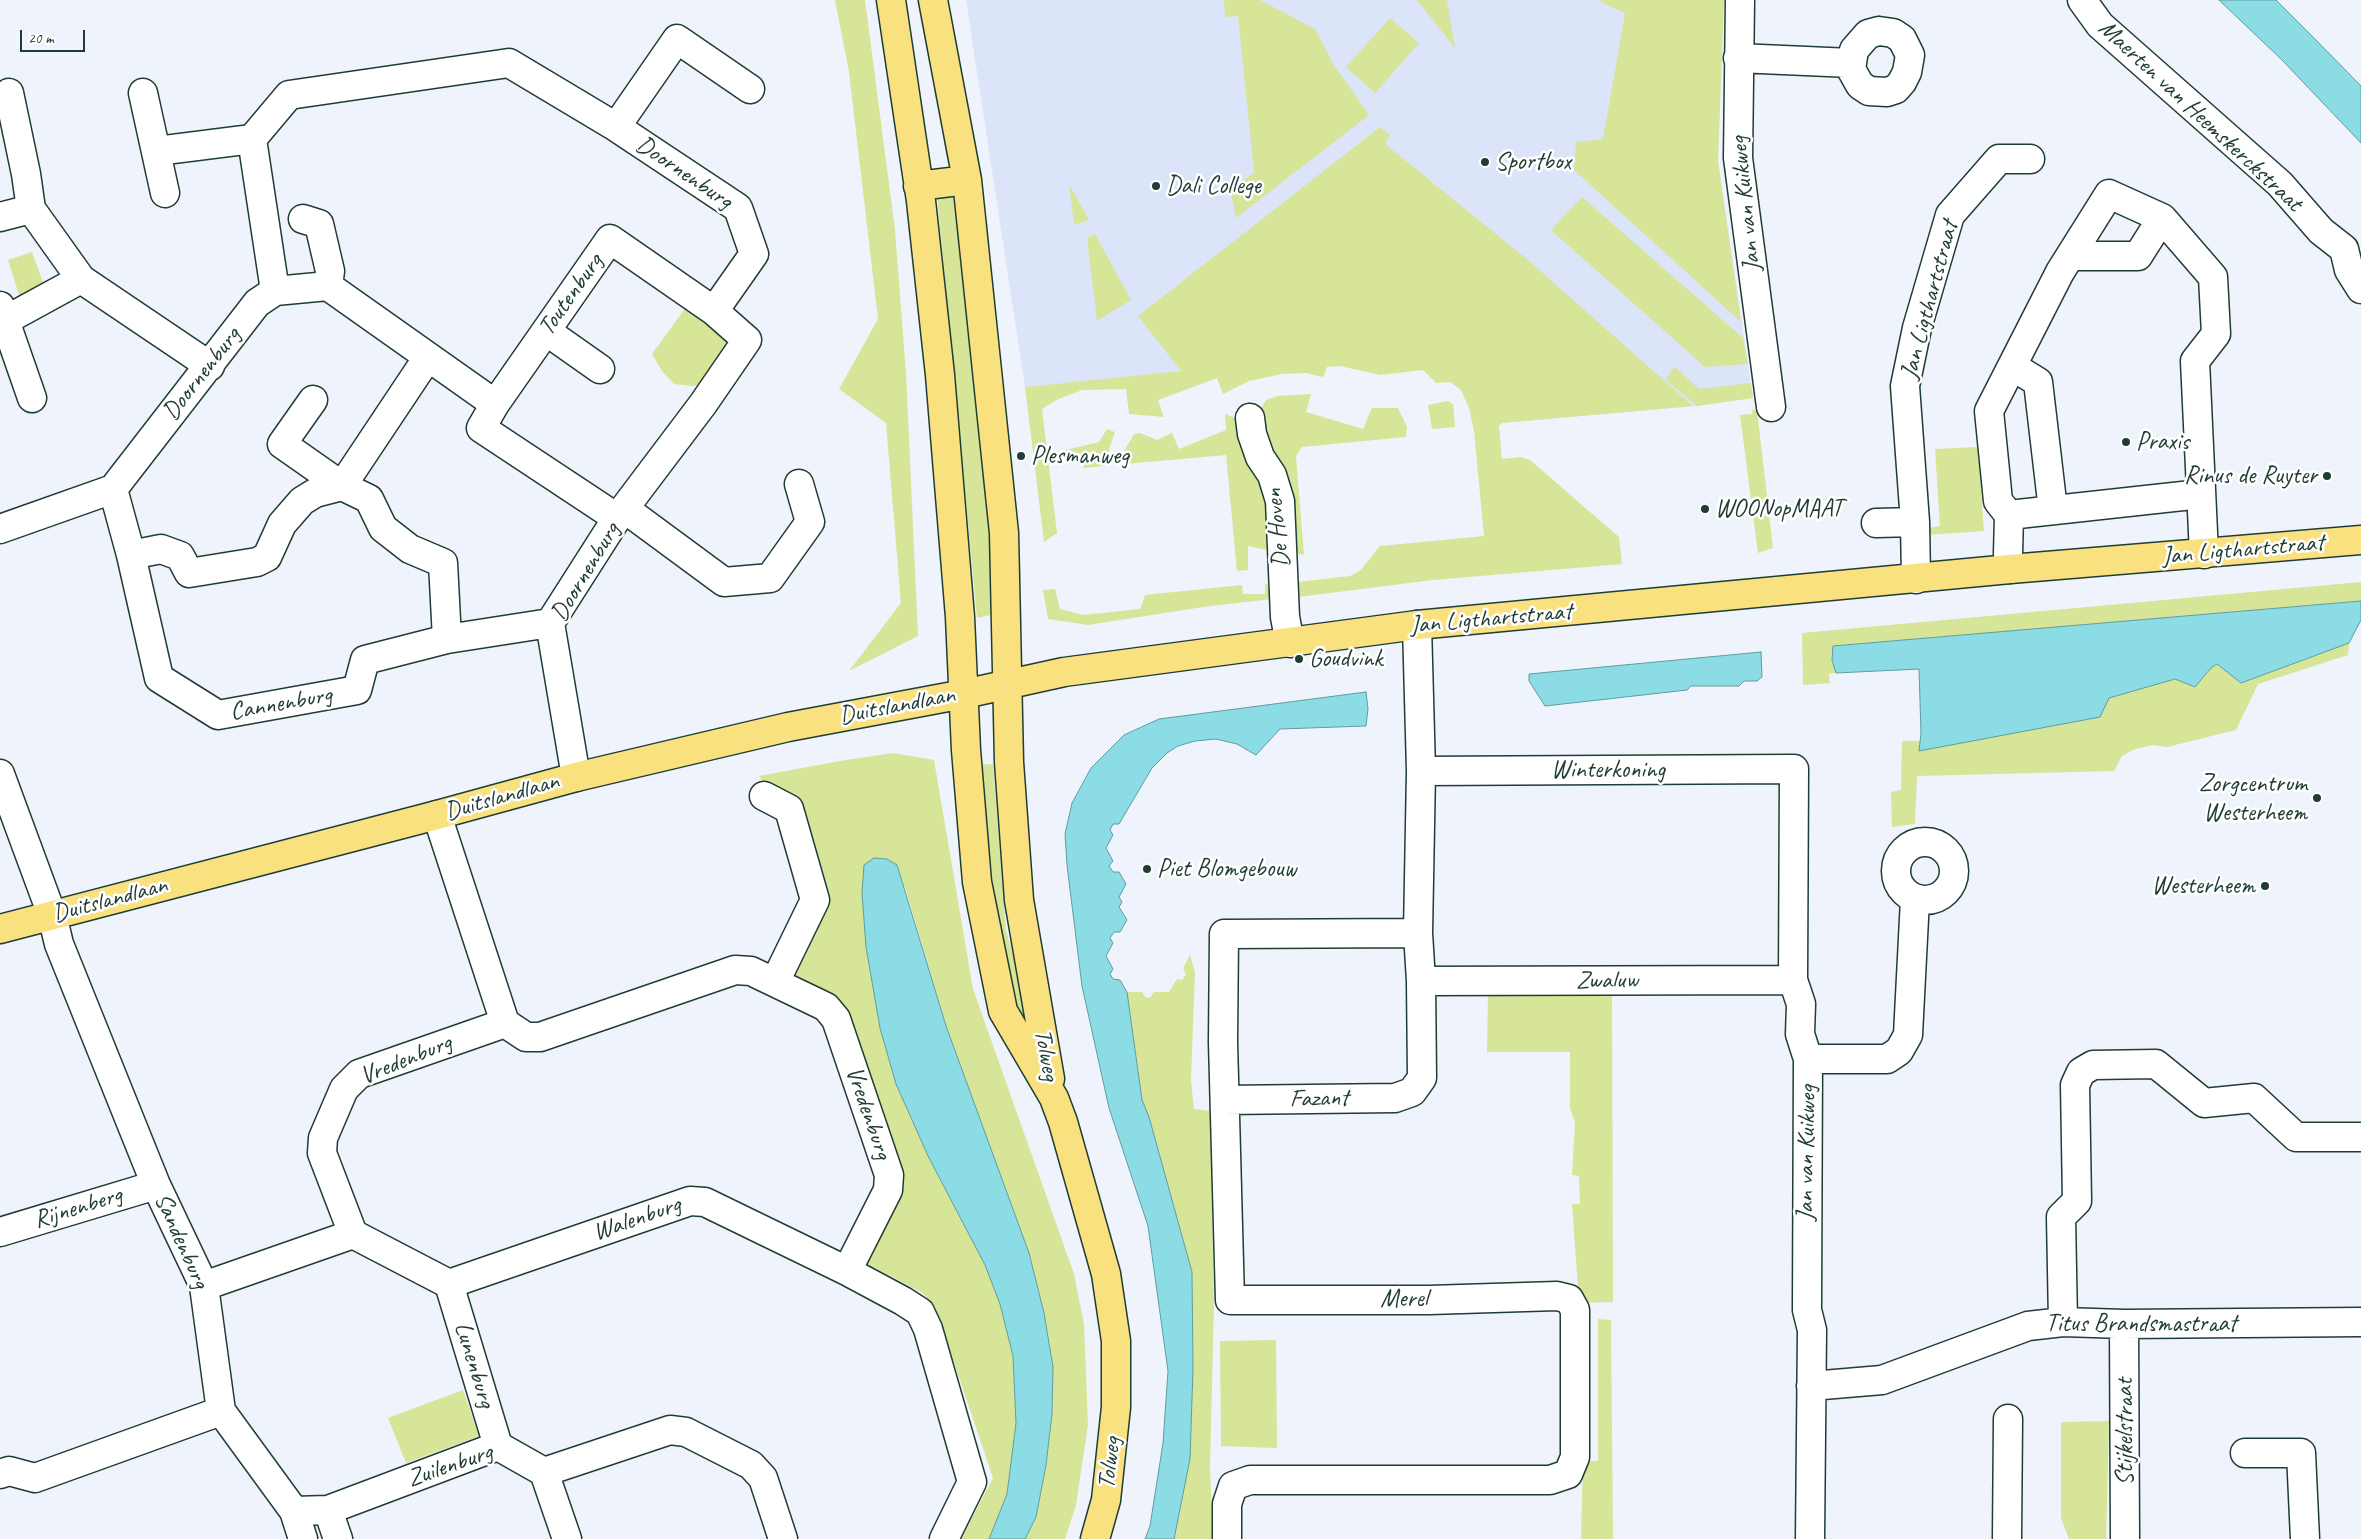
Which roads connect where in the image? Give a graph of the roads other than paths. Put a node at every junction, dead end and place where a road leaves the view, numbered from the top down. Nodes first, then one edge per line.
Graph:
1 (890, 0) edge
2 (933, 0) edge
3 (1740, 0) edge
4 (2082, 0) edge
5 (1738, 58) junction
6 (1851, 63) dead end
7 (750, 89) dead end
8 (9, 93) dead end
9 (143, 93) dead end
10 (616, 126) junction
11 (252, 139) junction
12 (157, 151) junction
13 (2030, 159) dead end
14 (967, 180) junction
15 (918, 186) junction
16 (165, 193) dead end
17 (31, 209) junction
18 (0, 217) edge
19 (2162, 218) junction
20 (303, 219) dead end
21 (2352, 249) edge
22 (2070, 256) junction
23 (81, 279) junction
24 (328, 286) junction
25 (2361, 289) edge
26 (275, 291) junction
27 (714, 311) junction
28 (3, 313) edge
29 (546, 331) junction
30 (428, 357) junction
31 (210, 366) junction
32 (2012, 366) junction
33 (600, 369) dead end
34 (32, 398) dead end
35 (313, 400) dead end
36 (494, 404) junction
37 (1771, 407) dead end
38 (1250, 418) dead end
39 (800, 484) dead end
40 (342, 486) junction
41 (113, 489) junction
42 (2201, 494) junction
43 (2053, 510) junction
44 (621, 514) junction
45 (2009, 515) junction
46 (1915, 522) junction
47 (1876, 523) dead end
48 (0, 529) edge
49 (2361, 540) edge
50 (2204, 554) junction
51 (131, 555) junction
52 (2010, 569) junction
53 (1916, 579) junction
54 (550, 623) junction
55 (1418, 625) junction
56 (447, 639) junction
57 (1290, 643) junction
58 (1008, 684) junction
59 (964, 694) junction
60 (1794, 769) joint
61 (1421, 771) junction
62 (0, 774) edge
63 (576, 777) junction
64 (764, 796) dead end
65 (437, 816) junction
66 (1915, 899) dead end
67 (52, 915) junction
68 (0, 929) edge
69 (1418, 932) junction
70 (1793, 980) junction
71 (1421, 981) junction
72 (775, 982) junction
73 (505, 1023) junction
74 (1808, 1059) junction
75 (1225, 1100) junction
76 (1058, 1110) junction
77 (2361, 1137) edge
78 (156, 1185) junction
79 (0, 1232) edge
80 (353, 1234) junction
81 (847, 1272) junction
82 (449, 1284) junction
83 (204, 1286) junction
84 (2063, 1322) junction
85 (2361, 1322) edge
86 (2124, 1324) junction
87 (1811, 1386) junction
88 (221, 1411) junction
89 (2008, 1418) dead end
90 (498, 1446) junction
91 (2245, 1453) dead end
92 (544, 1472) junction
93 (0, 1474) edge
94 (328, 1510) junction
95 (294, 1511) junction
96 (303, 1539) edge
97 (338, 1539) edge
98 (567, 1539) edge
99 (783, 1539) edge
100 (944, 1539) edge
101 (1095, 1539) edge
102 (1227, 1539) edge
103 (1810, 1539) edge
104 (2007, 1539) edge
105 (2126, 1539) edge
106 (2305, 1539) edge

1 - 15 main road
2 - 14 main road
3 - 5 street, Jan van Kuikweg
4 - 21 street, Maerten van Heemskerckstraat
5 - 6 street
5 - 37 street, Jan van Kuikweg
7 - 10 street
8 - 17 street
9 - 12 street
10 - 11 street, Doornenburg
10 - 27 street, Doornenburg
11 - 12 street
11 - 26 street
12 - 16 street
13 - 46 street, Jan Ligthartstraat
14 - 15 main road
14 - 58 main road
15 - 59 main road
17 - 18 street
17 - 23 street
19 - 22 street
19 - 22 street
19 - 42 street
20 - 24 street
21 - 25 street, Maerten van Heemskerckstraat
22 - 32 street
23 - 28 street
23 - 31 street
24 - 26 street
24 - 30 street
26 - 31 street, Doornenburg
27 - 29 street, Toutenburg
27 - 44 street, Doornenburg
28 - 34 street
29 - 33 street
29 - 36 street, Toutenburg
30 - 36 street
30 - 40 street
31 - 41 street, Doornenburg
32 - 43 street
32 - 45 street
35 - 40 street
36 - 44 street, Toutenburg
38 - 57 street, De Hoven
39 - 44 street
40 - 51 street
40 - 56 street
41 - 48 street
41 - 51 street, Cannenburg
42 - 43 street
42 - 50 street
43 - 45 street
44 - 54 street, Doornenburg
45 - 52 street
46 - 47 street
46 - 53 street, Jan Ligthartstraat
49 - 50 main road, Jan Ligthartstraat
50 - 52 main road, Jan Ligthartstraat
51 - 56 street, Cannenburg
52 - 53 main road, Jan Ligthartstraat
53 - 55 main road, Jan Ligthartstraat
54 - 56 street, Cannenburg
54 - 63 street, Doornenburg
55 - 57 main road, Jan Ligthartstraat
55 - 61 street
57 - 58 main road, Jan Ligthartstraat
58 - 59 main road, Duitslandlaan
58 - 76 main road, Tolweg
59 - 63 main road, Duitslandlaan
59 - 76 main road, Tolweg
60 - 61 street, Winterkoning
60 - 70 street, Jan van Kuikweg
61 - 69 street
62 - 67 street, Sandenburg
63 - 65 main road, Duitslandlaan
64 - 72 street
65 - 67 main road, Duitslandlaan
65 - 73 street
66 - 74 street
67 - 68 main road, Duitslandlaan
67 - 78 street, Sandenburg
69 - 71 street
69 - 75 street, Merel
70 - 71 street, Zwaluw
70 - 74 street, Jan van Kuikweg
71 - 75 street, Fazant
72 - 73 street, Vredenburg
72 - 81 street, Vredenburg
73 - 80 street, Vredenburg
74 - 87 street, Jan van Kuikweg
75 - 102 street, Merel
76 - 101 main road, Tolweg
77 - 84 street
78 - 79 street, Rijnenberg
78 - 83 street, Sandenburg
80 - 82 street
80 - 83 street
81 - 82 street, Walenburg
81 - 100 street, Walenburg
82 - 90 street, Lunenburg
83 - 88 street, Sandenburg
84 - 86 street, Titus Brandsmastraat
84 - 87 street, Titus Brandsmastraat
85 - 86 street, Titus Brandsmastraat
86 - 105 street, Stijkelstraat
87 - 103 street, Jan van Kuikweg
88 - 93 street
88 - 95 street
89 - 104 street
90 - 92 street, Zuilenburg
90 - 94 street, Zuilenburg
91 - 106 street
92 - 98 street
92 - 99 street
94 - 95 street, Zuilenburg
94 - 97 street
95 - 96 street

